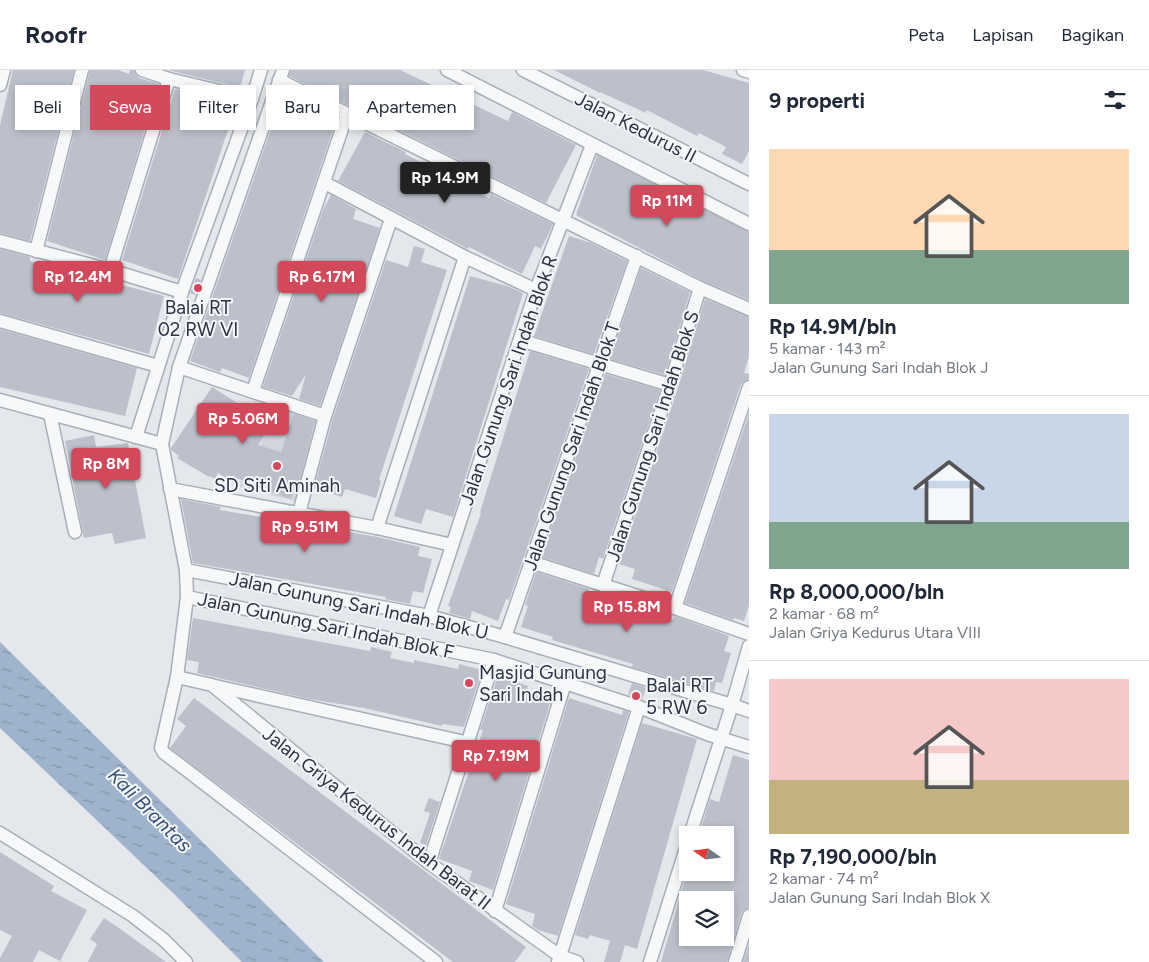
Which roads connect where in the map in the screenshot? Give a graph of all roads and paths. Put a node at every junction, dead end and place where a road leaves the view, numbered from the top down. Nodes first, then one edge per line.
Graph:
1 (4, 70) edge
2 (82, 70) edge
3 (142, 70) edge
4 (261, 70) edge
5 (447, 70) edge
6 (523, 70) edge
7 (742, 70) edge
8 (749, 72) edge
9 (281, 75) edge
10 (169, 79) junction
11 (0, 85) edge
12 (194, 85) edge
13 (256, 86) edge
14 (347, 114) junction
15 (241, 130) edge
16 (592, 145) junction
17 (325, 183) junction
18 (749, 183) edge
19 (392, 219) junction
20 (564, 219) junction
21 (749, 224) edge
22 (0, 241) edge
23 (36, 250) junction
24 (637, 256) junction
25 (465, 257) junction
26 (110, 270) junction
27 (700, 288) junction
28 (536, 290) junction
29 (182, 292) junction
30 (749, 309) edge
31 (0, 322) edge
32 (520, 340) junction
33 (599, 363) junction
34 (158, 366) junction
35 (179, 367) junction
36 (670, 385) junction
37 (749, 386) edge
38 (253, 391) junction
39 (0, 400) edge
40 (50, 414) junction
41 (325, 416) junction
42 (136, 437) junction
43 (162, 444) junction
44 (170, 489) junction
45 (299, 513) junction
46 (377, 528) junction
47 (75, 532) dead end
48 (452, 545) junction
49 (531, 562) junction
50 (186, 570) junction
51 (603, 585) junction
52 (186, 597) junction
53 (675, 608) junction
54 (429, 616) junction
55 (749, 634) edge
56 (506, 637) junction
57 (749, 646) edge
58 (494, 660) junction
59 (177, 678) junction
60 (565, 683) junction
61 (212, 685) junction
62 (732, 705) junction
63 (639, 707) junction
64 (749, 711) edge
65 (720, 738) junction
66 (468, 742) junction
67 (749, 747) edge
68 (693, 826) edge
69 (0, 833) edge
70 (429, 863) junction
71 (679, 870) edge
72 (494, 911) junction
73 (749, 916) edge
74 (559, 959) edge
75 (186, 962) edge
76 (436, 962) edge
77 (577, 962) edge
78 (650, 962) edge
79 (735, 962) edge

1 - 11 street
2 - 23 street
3 - 10 street
4 - 13 street
5 - 16 street
6 - 18 street, Jalan Kedurus II
7 - 8 street
9 - 14 street
9 - 35 street
10 - 12 street
10 - 26 street
14 - 17 street
14 - 20 street
15 - 29 street
16 - 20 street, Jalan Gunung Sari Indah Blok R
16 - 21 street
17 - 19 street
17 - 38 street
19 - 25 street
19 - 41 street
20 - 24 street
20 - 28 street, Jalan Gunung Sari Indah Blok R
22 - 23 street
23 - 26 street
24 - 27 street
24 - 33 street, Jalan Gunung Sari Indah Blok T
25 - 28 street
25 - 46 street
26 - 29 street
27 - 30 street
27 - 36 street, Jalan Gunung Sari Indah Blok S
28 - 32 street, Jalan Gunung Sari Indah Blok R
29 - 34 street
31 - 34 street
32 - 33 street
32 - 48 street, Jalan Gunung Sari Indah Blok R
33 - 36 street
33 - 49 street, Jalan Gunung Sari Indah Blok T
34 - 42 street
35 - 38 street
35 - 43 street
36 - 51 street, Jalan Gunung Sari Indah Blok S
37 - 53 street
38 - 41 street
39 - 40 street
40 - 42 street
40 - 47 street
41 - 45 street
42 - 43 street
43 - 44 street
44 - 45 street
44 - 50 street
45 - 46 street
46 - 48 street
48 - 54 street, Jalan Gunung Sari Indah Blok R
49 - 51 street
49 - 56 street, Jalan Gunung Sari Indah Blok T
50 - 52 street
50 - 54 street, Jalan Gunung Sari Indah Blok U
51 - 53 street
52 - 58 street, Jalan Gunung Sari Indah Blok F
52 - 59 street
53 - 55 street
54 - 56 street, Jalan Gunung Sari Indah Blok U
56 - 62 street, Jalan Gunung Sari Indah Blok U
57 - 62 street
58 - 60 street, Jalan Gunung Sari Indah Blok F
58 - 66 street
59 - 61 street, Jalan Griya Kedurus Indah Barat II
59 - 76 street
60 - 63 street, Jalan Gunung Sari Indah Blok F
60 - 72 street
61 - 66 street
61 - 70 street, Jalan Griya Kedurus Indah Barat II
62 - 64 street, Jalan Gunung Sari Indah Blok U
62 - 65 street
63 - 65 street, Jalan Gunung Sari Indah Blok F
63 - 74 street
65 - 67 street, Jalan Gunung Sari Indah Blok F
65 - 68 street
66 - 70 street
69 - 75 street
70 - 72 street, Jalan Griya Kedurus Indah Barat II
71 - 78 street
72 - 74 street, Jalan Griya Kedurus Indah Barat II
73 - 79 street
74 - 77 street, Jalan Griya Kedurus Indah Barat II

